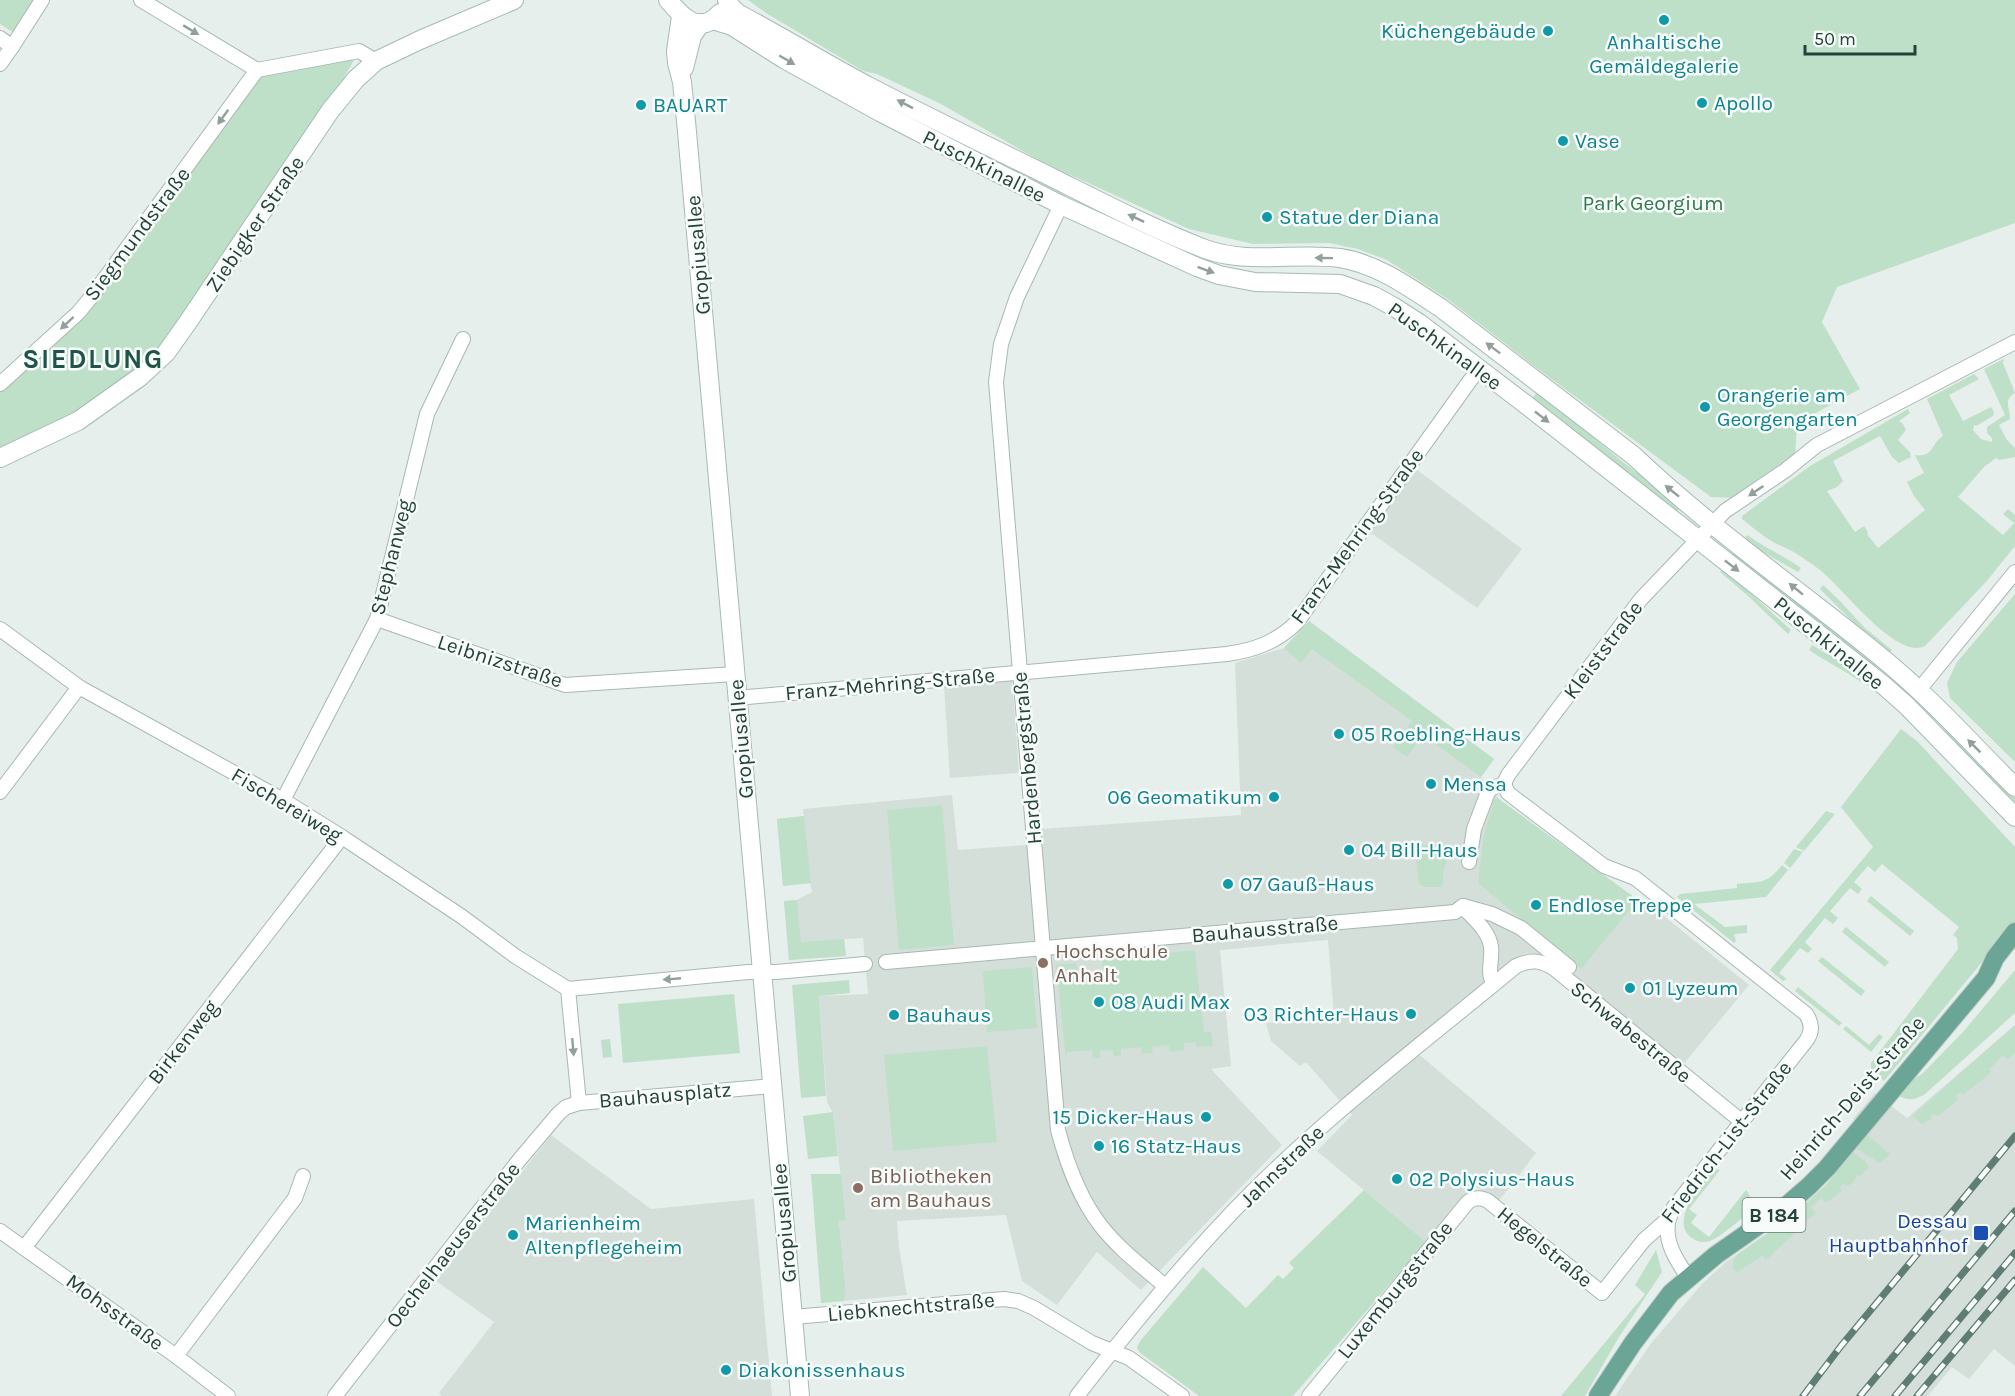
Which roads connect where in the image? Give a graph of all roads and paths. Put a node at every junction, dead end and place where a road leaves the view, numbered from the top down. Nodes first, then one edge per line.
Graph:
1 (42, 0) edge
2 (141, 0) edge
3 (514, 0) edge
4 (668, 0) edge
5 (725, 0) edge
6 (681, 16) junction
7 (707, 21) junction
8 (0, 38) edge
9 (12, 47) junction
10 (376, 61) junction
11 (0, 64) edge
12 (258, 70) junction
13 (682, 82) junction
14 (1061, 205) junction
15 (462, 339) dead end
16 (2015, 342) edge
17 (1479, 368) junction
18 (0, 384) edge
19 (0, 458) edge
20 (1713, 524) junction
21 (1699, 539) junction
22 (2015, 572) edge
23 (376, 619) junction
24 (0, 629) edge
25 (1020, 673) junction
26 (735, 674) junction
27 (79, 687) junction
28 (1918, 691) junction
29 (737, 698) junction
30 (1504, 784) junction
31 (2015, 787) edge
32 (0, 792) edge
33 (283, 800) junction
34 (2015, 817) edge
35 (342, 837) junction
36 (1469, 862) dead end
37 (1462, 906) junction
38 (2015, 932) edge
39 (1042, 949) junction
40 (2015, 952) edge
41 (886, 962) dead end
42 (865, 964) dead end
43 (1516, 966) joint
44 (1569, 967) dead end
45 (762, 971) junction
46 (1986, 978) junction
47 (1494, 984) junction
48 (568, 989) junction
49 (772, 1086) junction
50 (579, 1103) junction
51 (1741, 1121) junction
52 (303, 1176) dead end
53 (1488, 1201) joint
54 (1669, 1218) junction
55 (0, 1232) edge
56 (24, 1248) junction
57 (1688, 1277) junction
58 (1165, 1286) junction
59 (1602, 1293) joint
60 (793, 1317) junction
61 (1113, 1350) junction
62 (176, 1356) junction
63 (228, 1396) edge
64 (335, 1396) edge
65 (800, 1396) edge
66 (1077, 1396) edge
67 (1182, 1396) edge
68 (1309, 1396) edge
69 (1599, 1396) edge

1 - 9 street
2 -> 12 street
3 - 10 main road, Ziebigker Straße
4 - 6 main road
5 - 7 main road, Gropiusallee
20 -> 5 main road, Puschkinallee
6 - 7 main road, Puschkinallee
6 - 13 main road, Gropiusallee
7 - 13 main road, Gropiusallee
7 -> 14 main road, Puschkinallee
8 - 9 street
9 - 11 street
10 - 12 street
10 - 19 main road, Ziebigker Straße
12 -> 18 street, Siegmundstraße
13 - 26 main road, Gropiusallee
14 -> 17 main road, Puschkinallee
14 - 25 street, Hardenbergstraße
15 - 23 street, Stephanweg
16 -> 20 street, Kleiststraße
17 -> 21 main road, Puschkinallee
17 - 25 street, Franz-Mehring-Straße
20 - 21 street, Kleiststraße
28 -> 20 main road, Puschkinallee
21 - 30 street, Kleiststraße
21 -> 34 main road, Puschkinallee
22 - 28 street
23 - 26 street, Leibnizstraße
23 - 33 street, Stephanweg
24 - 27 street, Fischereiweg
25 - 29 street, Franz-Mehring-Straße
25 - 39 street, Hardenbergstraße
26 - 29 main road, Gropiusallee
27 - 32 street
27 - 33 street, Fischereiweg
31 -> 28 main road, Puschkinallee
29 - 45 main road, Gropiusallee
30 - 36 street, Kleiststraße
30 - 51 street, Friedrich-List-Straße
33 - 35 street, Fischereiweg
35 - 48 street, Fischereiweg
35 - 56 street, Birkenweg
37 - 39 street, Bauhausstraße
37 - 44 street
37 - 47 street
38 - 46 main road, Heinrich-Deist-Straße / B 184
39 - 41 street, Bauhausstraße
39 - 58 street, Hardenbergstraße
40 - 46 main road, Heinrich-Deist-Straße / B 184
42 - 45 street
43 - 47 street, Jahnstraße
43 - 51 street, Schwabestraße
45 -> 48 street
45 - 49 main road, Gropiusallee
46 - 57 main road, Heinrich-Deist-Straße / B 184
47 - 58 street, Jahnstraße
48 -> 50 street, Bauhausplatz
49 - 50 street, Bauhausplatz
49 - 60 main road, Gropiusallee
50 - 64 street, Oechelhaeuserstraße
51 - 54 street, Friedrich-List-Straße
52 - 62 street
53 - 59 street, Hegelstraße
53 - 68 street, Luxemburgstraße
54 - 57 street
54 - 59 street, Friedrich-List-Straße
55 - 56 street, Mohsstraße
56 - 62 street, Mohsstraße
57 - 69 main road, Heinrich-Deist-Straße / B 184
58 - 61 street, Jahnstraße
60 - 61 street, Liebknechtstraße
60 - 65 main road, Gropiusallee
61 - 66 street, Jahnstraße
61 - 67 street, Liebknechtstraße
62 - 63 street, Mohsstraße

